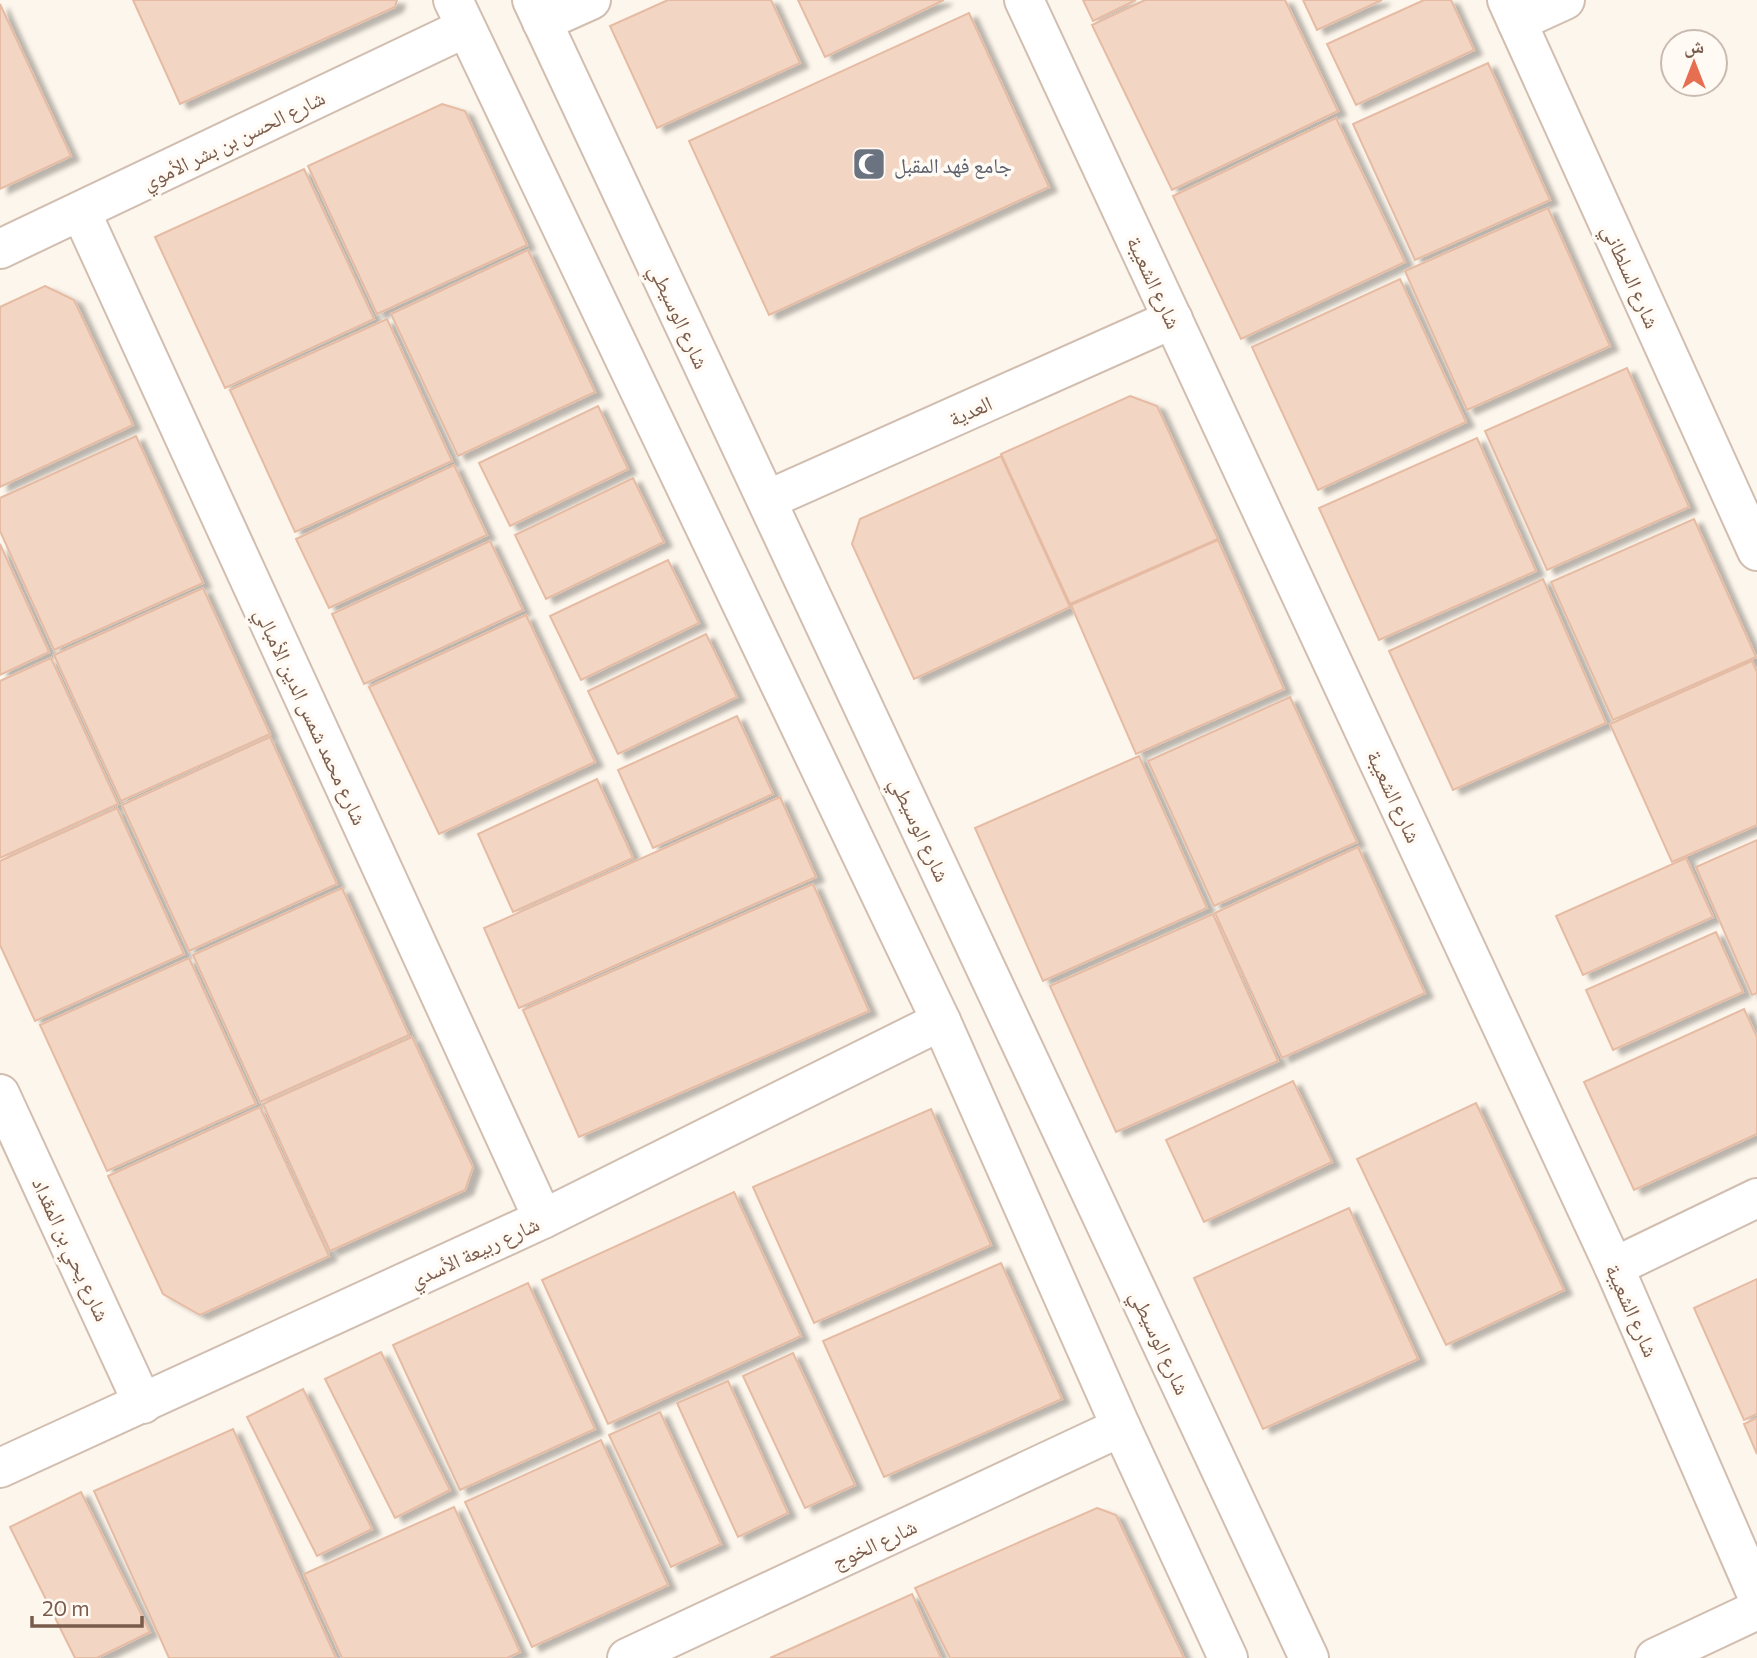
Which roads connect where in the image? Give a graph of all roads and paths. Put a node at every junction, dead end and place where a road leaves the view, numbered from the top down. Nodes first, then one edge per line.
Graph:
1 (591, 0) edge
2 (1024, 0) edge
3 (1565, 0) edge
4 (537, 11) edge
5 (1512, 11) edge
6 (459, 14) edge
7 (80, 212) junction
8 (0, 248) edge
9 (1173, 319) junction
10 (767, 500) junction
11 (1757, 551) edge
12 (941, 1021) junction
13 (0, 1094) edge
14 (1757, 1198) edge
15 (544, 1219) junction
16 (1614, 1267) junction
17 (143, 1404) junction
18 (1121, 1427) junction
19 (0, 1468) edge
20 (1757, 1595) edge
21 (1757, 1610) edge
22 (627, 1658) edge
23 (1228, 1658) edge
24 (1309, 1658) edge
25 (1655, 1658) edge

1 - 4 street
2 - 9 street, شارع الشعيبة
3 - 5 street
4 - 10 street, شارع الوسيطي
5 - 11 street, شارع السلطاني
6 - 7 street, شارع الحسن بن بشر الأموي
6 - 12 street
7 - 8 street, شارع الحسن بن بشر الأموي
7 - 15 street, شارع محمد شمس الدين الأمبالي
9 - 10 street, العدية
9 - 16 street, شارع الشعيبة
10 - 24 street, شارع الوسيطي
12 - 15 street, شارع ربيعة الأسدي
12 - 18 street
13 - 17 street, شارع يحي بن المقداد
14 - 16 street
15 - 17 street, شارع ربيعة الأسدي
16 - 20 street, شارع الشعيبة
17 - 19 street, شارع ربيعة الأسدي
18 - 22 street, شارع الخوج
18 - 23 street
21 - 25 street

